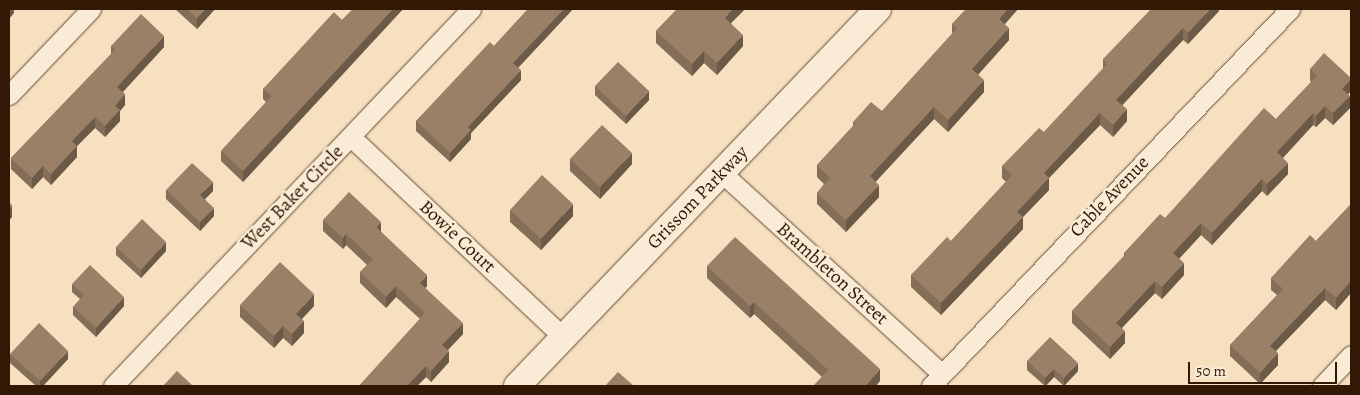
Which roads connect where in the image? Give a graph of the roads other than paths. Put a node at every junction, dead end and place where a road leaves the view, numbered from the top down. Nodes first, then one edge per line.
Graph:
1 (90, 9) edge
2 (471, 9) edge
3 (878, 9) edge
4 (1290, 9) edge
5 (10, 92) edge
6 (351, 137) junction
7 (722, 174) junction
8 (563, 337) junction
9 (1351, 355) edge
10 (936, 380) edge
11 (113, 386) edge
12 (517, 386) edge
13 (1322, 386) edge

1 - 5 street
2 - 6 street, West Baker Circle
3 - 7 main road, Grissom Parkway
4 - 10 street, Cable Avenue
6 - 8 street, Bowie Court
6 - 11 street, West Baker Circle
7 - 8 main road, Grissom Parkway
7 - 10 street, Brambleton Street
8 - 12 main road, Grissom Parkway
9 - 13 street

